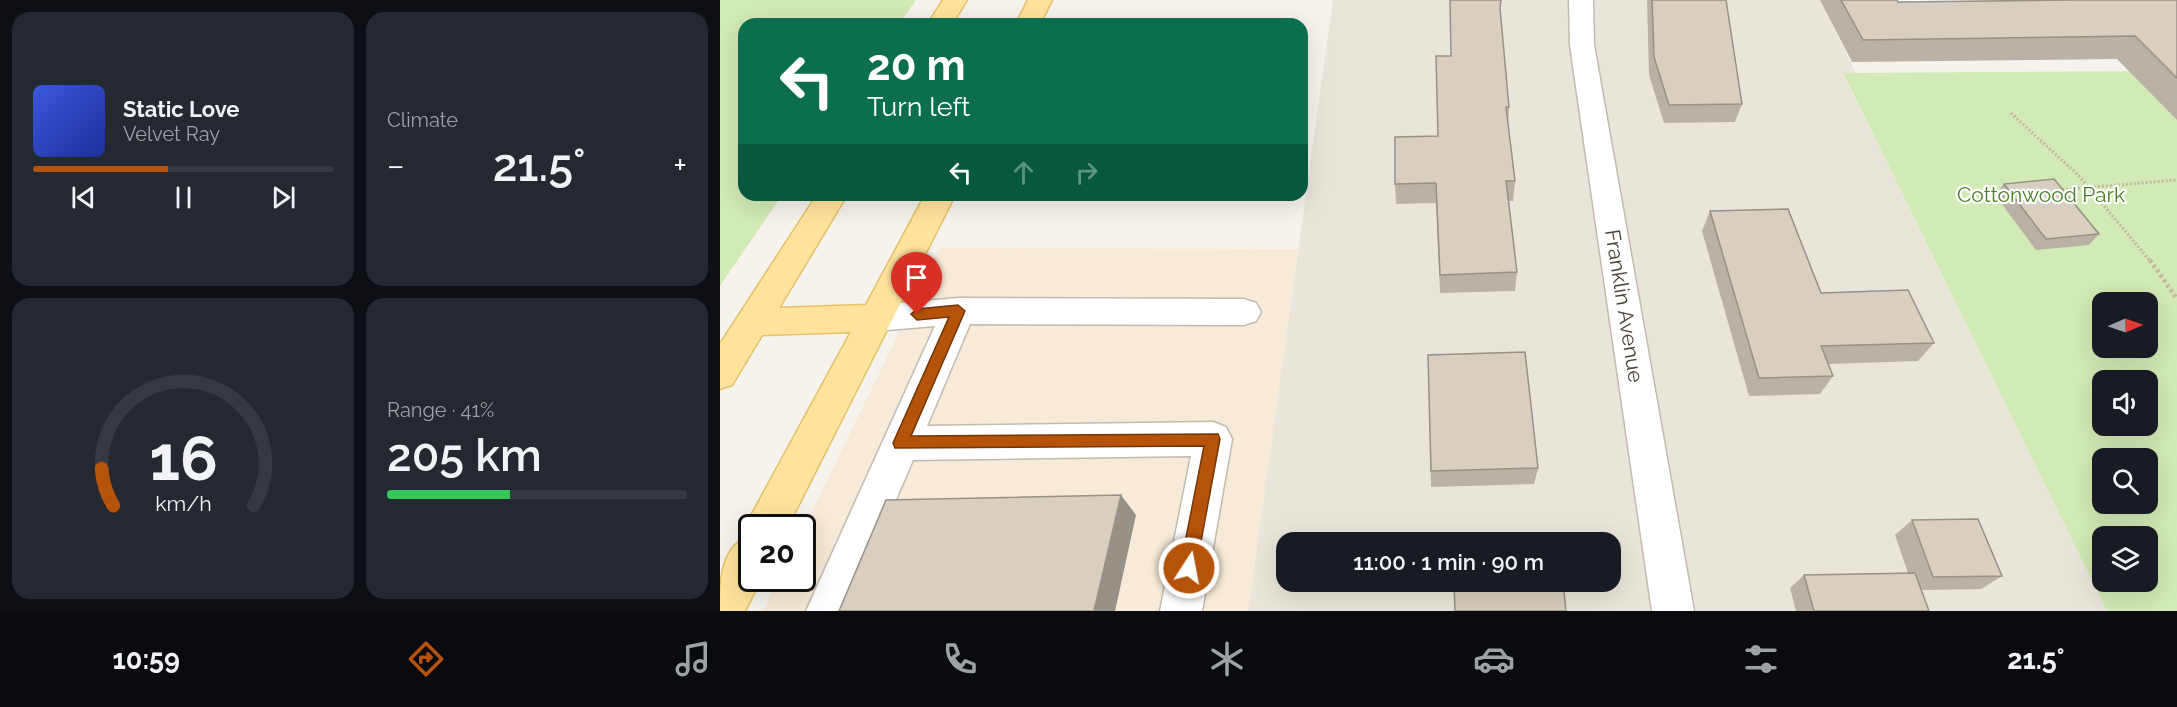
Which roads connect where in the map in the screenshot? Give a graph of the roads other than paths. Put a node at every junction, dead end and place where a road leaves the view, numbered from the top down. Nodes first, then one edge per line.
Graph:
1 (955, 0) edge
2 (1040, 0) edge
3 (1581, 0) edge
4 (1891, 1) edge
5 (2020, 2) edge
6 (944, 18) edge
7 (1031, 18) edge
8 (828, 201) edge
9 (937, 201) edge
10 (958, 311) junction
11 (1244, 312) dead end
12 (876, 318) junction
13 (753, 322) junction
14 (720, 374) edge
15 (900, 443) junction
16 (773, 514) edge
17 (738, 581) edge
18 (722, 611) edge
19 (826, 611) edge
20 (1181, 611) edge
21 (1673, 611) edge

1 - 6 main road
2 - 7 main road
3 - 21 street, Franklin Avenue
4 - 5 street
8 - 13 main road
9 - 12 main road
10 - 11 street
10 - 12 street
10 - 15 street
12 - 13 main road
12 - 16 main road
13 - 14 main road
15 - 19 street
15 - 20 street
17 - 18 main road

